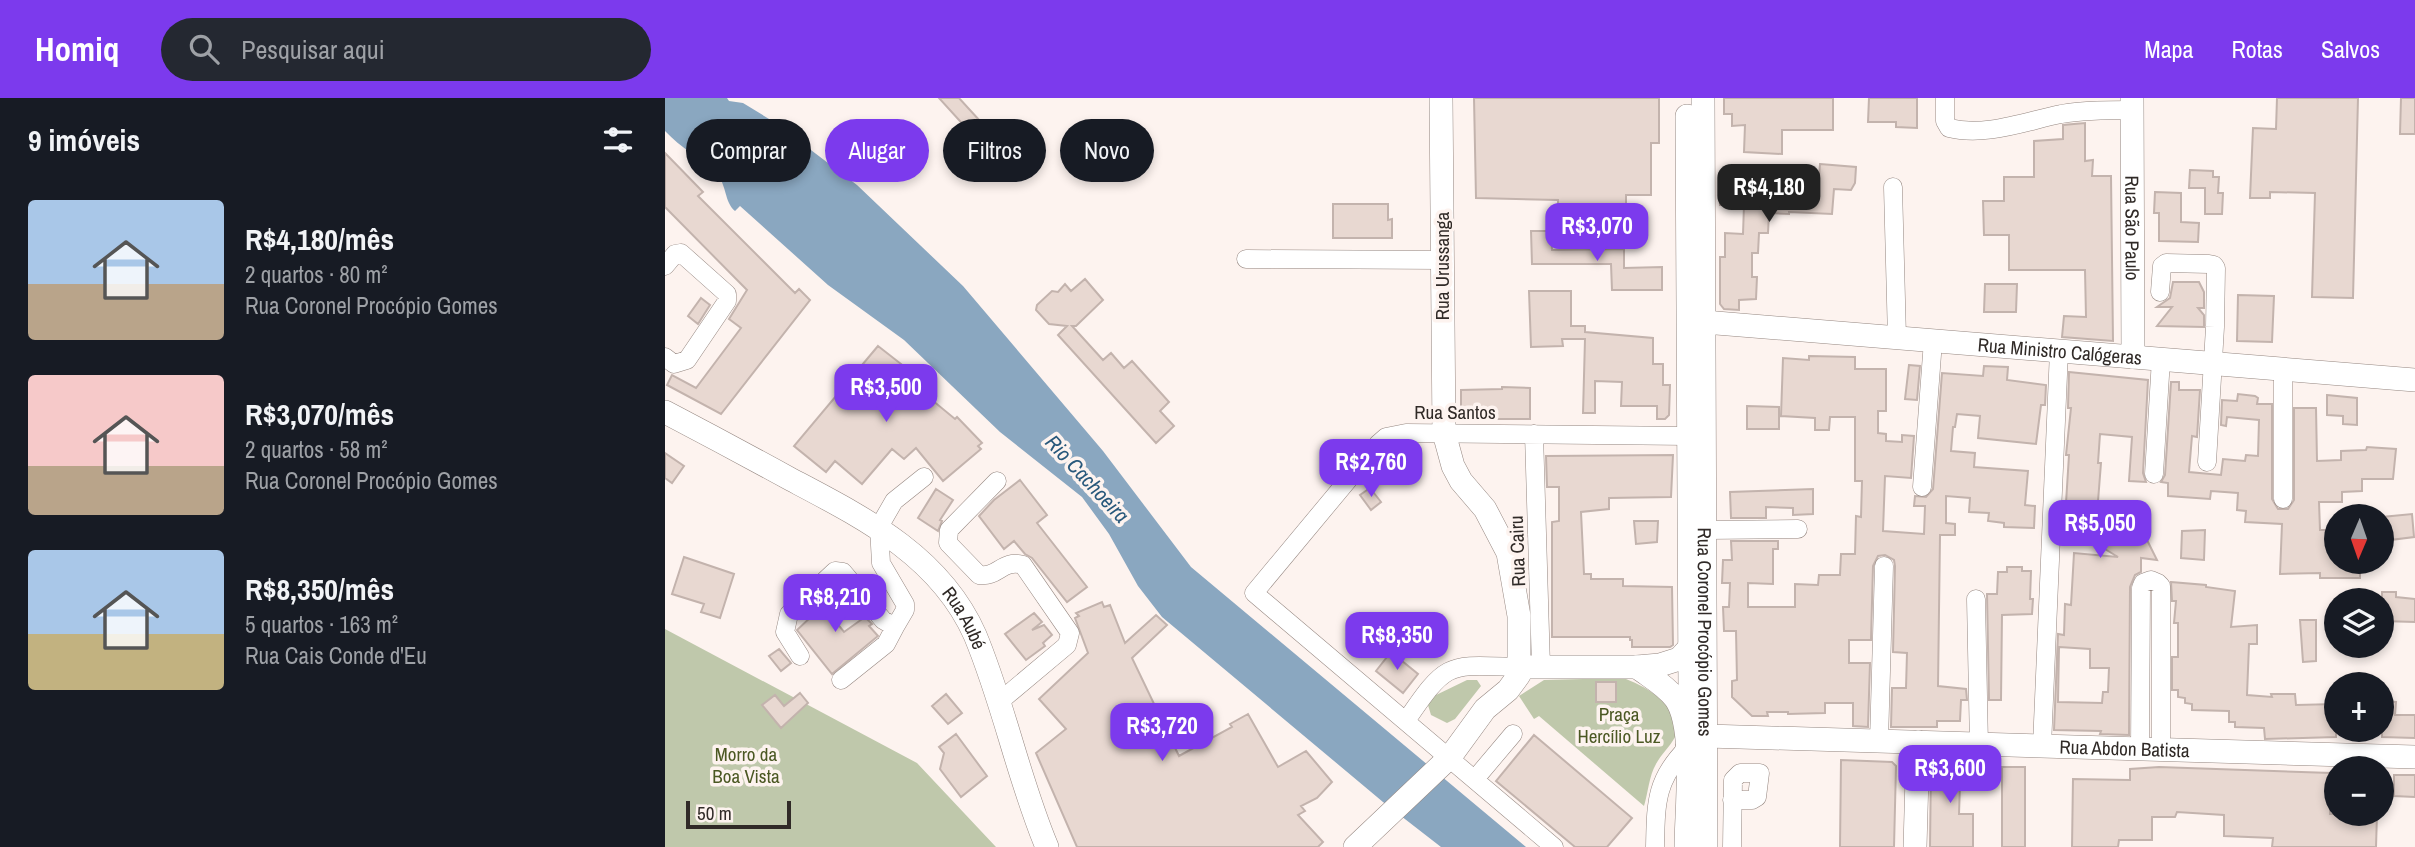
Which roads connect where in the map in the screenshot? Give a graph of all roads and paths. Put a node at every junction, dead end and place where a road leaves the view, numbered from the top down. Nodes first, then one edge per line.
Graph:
1 (1441, 98) edge
2 (1687, 98) edge
3 (1703, 98) edge
4 (1945, 98) edge
5 (2094, 104) edge
6 (2132, 104) edge
7 (1893, 187) dead end
8 (1246, 259) dead end
9 (1442, 260) junction
10 (665, 266) edge
11 (2160, 292) dead end
12 (1704, 322) junction
13 (1897, 338) junction
14 (1933, 341) junction
15 (2059, 351) junction
16 (2133, 357) junction
17 (665, 358) edge
18 (2161, 359) junction
19 (2212, 363) junction
20 (2283, 370) junction
21 (2415, 380) edge
22 (665, 412) edge
23 (1444, 433) junction
24 (1534, 434) junction
25 (1688, 436) junction
26 (2207, 462) dead end
27 (2154, 474) dead end
28 (923, 477) dead end
29 (997, 481) dead end
30 (1922, 487) dead end
31 (2283, 499) dead end
32 (879, 527) junction
33 (1798, 529) dead end
34 (1706, 530) junction
35 (1884, 566) dead end
36 (1976, 600) dead end
37 (895, 627) junction
38 (1690, 648) junction
39 (800, 656) dead end
40 (1531, 667) junction
41 (1637, 667) junction
42 (841, 680) dead end
43 (999, 702) junction
44 (1406, 721) junction
45 (1513, 734) dead end
46 (1879, 741) junction
47 (1697, 742) junction
48 (1918, 742) junction
49 (1979, 746) junction
50 (2042, 746) junction
51 (2151, 749) junction
52 (2415, 757) edge
53 (1446, 761) junction
54 (1475, 779) junction
55 (1732, 800) dead end
56 (1047, 847) edge
57 (1355, 847) edge
58 (1554, 847) edge
59 (1655, 847) edge
60 (1686, 847) edge
61 (1706, 847) edge
62 (1732, 847) edge
63 (1915, 847) edge

1 - 9 main road, Rua Urussanga
2 - 25 main road, Rua Coronel Procópio Gomes
3 - 12 main road, Rua Coronel Procópio Gomes
4 - 5 street
5 - 6 street
6 - 16 main road, Rua São Paulo
7 - 13 street
8 - 9 street
9 - 23 main road, Rua Urussanga
10 - 17 street
11 - 19 street
12 - 13 main road, Rua Ministro Calógeras
12 - 34 main road, Rua Coronel Procópio Gomes
13 - 14 main road, Rua Ministro Calógeras
14 - 15 main road, Rua Ministro Calógeras
14 - 30 street
15 - 16 main road, Rua Ministro Calógeras
15 - 50 street
16 - 18 main road, Rua Ministro Calógeras
18 - 19 main road, Rua Ministro Calógeras
18 - 27 street
19 - 20 main road, Rua Ministro Calógeras
19 - 26 street
20 - 21 main road, Rua Ministro Calógeras
20 - 31 street
22 - 32 main road, Rua Aubé
23 - 24 street, Rua Santos
23 - 40 main road, Rua Urussanga
23 - 44 street, Rua Santos
24 - 25 street, Rua Santos
24 - 40 street, Rua Cairu
25 - 38 main road, Rua Coronel Procópio Gomes
28 - 32 street
29 - 43 street
32 - 37 street
32 - 43 main road, Rua Aubé
33 - 34 street
34 - 47 main road, Rua Coronel Procópio Gomes
35 - 46 street
36 - 49 street
37 - 39 street
37 - 42 street
38 - 41 main road
38 - 47 main road, Rua Coronel Procópio Gomes
40 - 41 main road
40 - 44 street
40 - 53 main road
41 - 47 main road
43 - 56 main road, Rua Aubé
44 - 53 street
45 - 54 street
46 - 47 main road, Rua Abdon Batista
46 - 48 main road, Rua Abdon Batista
47 - 59 street
47 - 60 main road
47 - 61 main road
48 - 49 main road, Rua Abdon Batista
48 - 63 main road
49 - 50 main road, Rua Abdon Batista
50 - 51 main road, Rua Abdon Batista
51 - 51 street
51 - 52 main road, Rua Abdon Batista
53 - 54 street
53 - 57 main road
54 - 58 street
55 - 62 street

